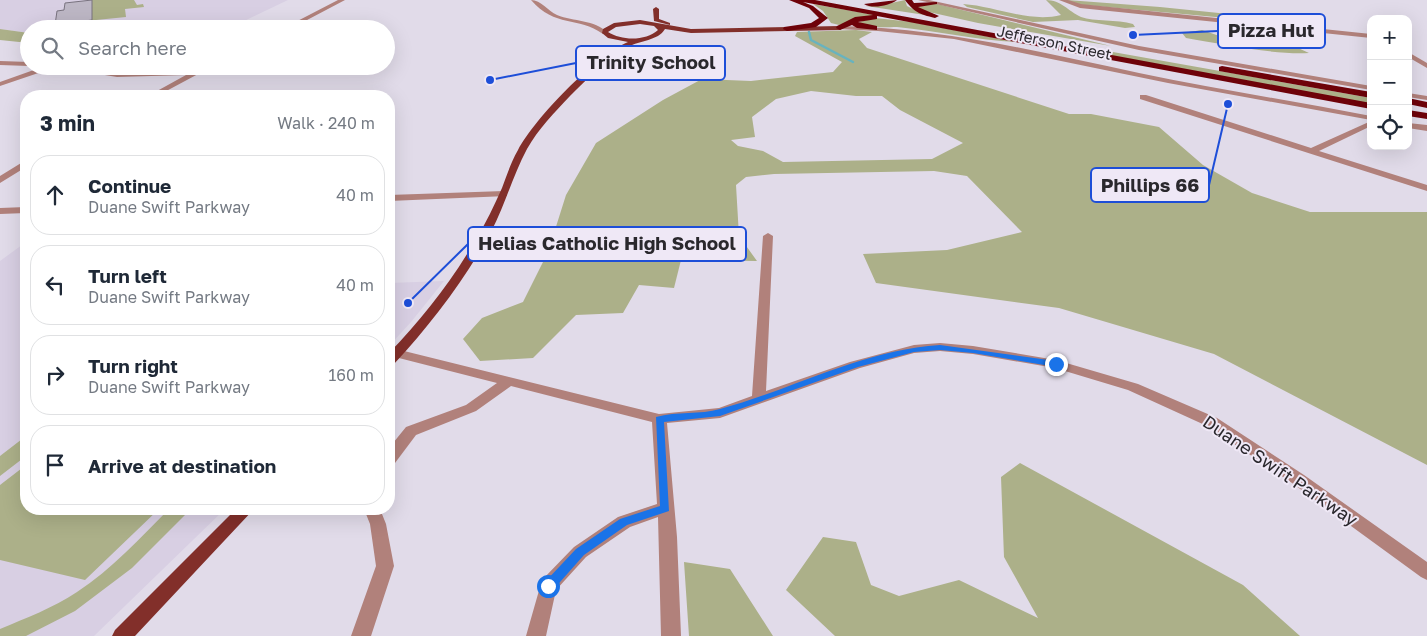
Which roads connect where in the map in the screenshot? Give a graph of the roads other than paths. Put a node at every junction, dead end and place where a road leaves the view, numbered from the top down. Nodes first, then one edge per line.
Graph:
1 (342, 0) edge
2 (534, 0) edge
3 (792, 0) edge
4 (804, 0) edge
5 (894, 0) edge
6 (921, 0) edge
7 (1062, 0) edge
8 (1082, 0) edge
9 (826, 1) edge
10 (935, 2) junction
11 (1117, 2) dead end
12 (910, 3) edge
13 (656, 10) junction
14 (1264, 16) dead end
15 (824, 18) junction
16 (303, 20) edge
17 (853, 21) junction
18 (574, 22) junction
19 (631, 22) junction
20 (622, 23) junction
21 (1269, 24) junction
22 (658, 26) junction
23 (839, 28) junction
24 (874, 28) junction
25 (962, 28) junction
26 (787, 29) junction
27 (728, 30) junction
28 (1010, 32) junction
29 (606, 34) junction
30 (1367, 36) edge
31 (649, 38) junction
32 (640, 39) junction
33 (610, 44) dead end
34 (606, 51) dead end
35 (1412, 57) edge
36 (0, 63) edge
37 (599, 63) junction
38 (20, 64) edge
39 (1427, 66) edge
40 (26, 75) edge
41 (193, 75) edge
42 (0, 84) edge
43 (1367, 87) edge
44 (164, 90) edge
45 (1367, 94) edge
46 (1412, 95) edge
47 (1143, 97) dead end
48 (1427, 98) edge
49 (1412, 102) edge
50 (1427, 104) edge
51 (1367, 105) edge
52 (1412, 114) edge
53 (1427, 116) edge
54 (1367, 117) edge
55 (1367, 125) edge
56 (1412, 125) edge
57 (1427, 128) edge
58 (1311, 151) junction
59 (20, 167) edge
60 (0, 180) edge
61 (1427, 188) edge
62 (504, 194) junction
63 (395, 198) edge
64 (20, 210) edge
65 (0, 211) edge
66 (768, 236) dead end
67 (395, 355) edge
68 (395, 357) edge
69 (508, 382) junction
70 (759, 398) junction
71 (659, 419) junction
72 (395, 451) edge
73 (666, 508) junction
74 (240, 515) edge
75 (374, 515) edge
76 (1427, 572) edge
77 (122, 636) edge
78 (361, 636) edge
79 (536, 636) edge
80 (672, 636) edge

1 - 16 street
2 - 18 street
3 - 15 highway
4 - 25 highway
5 - 9 highway
6 - 10 street
7 - 21 street
8 - 11 street
9 - 28 highway
10 - 12 highway
10 - 43 street
12 - 28 highway
13 - 19 main road
13 - 22 main road
13 - 27 main road
14 - 21 street
15 - 23 highway
15 - 26 highway
17 - 23 highway
17 - 24 highway
17 - 25 highway
18 - 20 street
18 - 29 street
19 - 20 main road
19 - 22 main road
20 - 29 main road
21 - 30 street
22 - 27 main road
22 - 31 main road
23 - 24 street, Jefferson Street
23 - 26 main road, Jefferson Street
24 - 54 street, Jefferson Street
25 - 51 highway
26 - 27 main road, Jefferson Street
27 - 31 main road
28 - 45 highway
29 - 32 main road
29 - 33 main road
31 - 32 main road
32 - 37 main road
34 - 37 main road
35 - 39 street
36 - 38 street
37 - 62 main road
40 - 42 street
41 - 44 street
46 - 48 street
47 - 58 street
49 - 50 highway
52 - 53 highway
55 - 58 street
56 - 57 street
58 - 61 street
59 - 60 street
62 - 63 street
62 - 67 main road
64 - 65 street
66 - 70 street
68 - 69 street, Duane Swift Parkway
69 - 71 street, Duane Swift Parkway
69 - 72 street
70 - 71 street, Duane Swift Parkway
70 - 76 street, Duane Swift Parkway
71 - 73 street
73 - 79 street
73 - 80 street
74 - 77 main road
75 - 78 street

